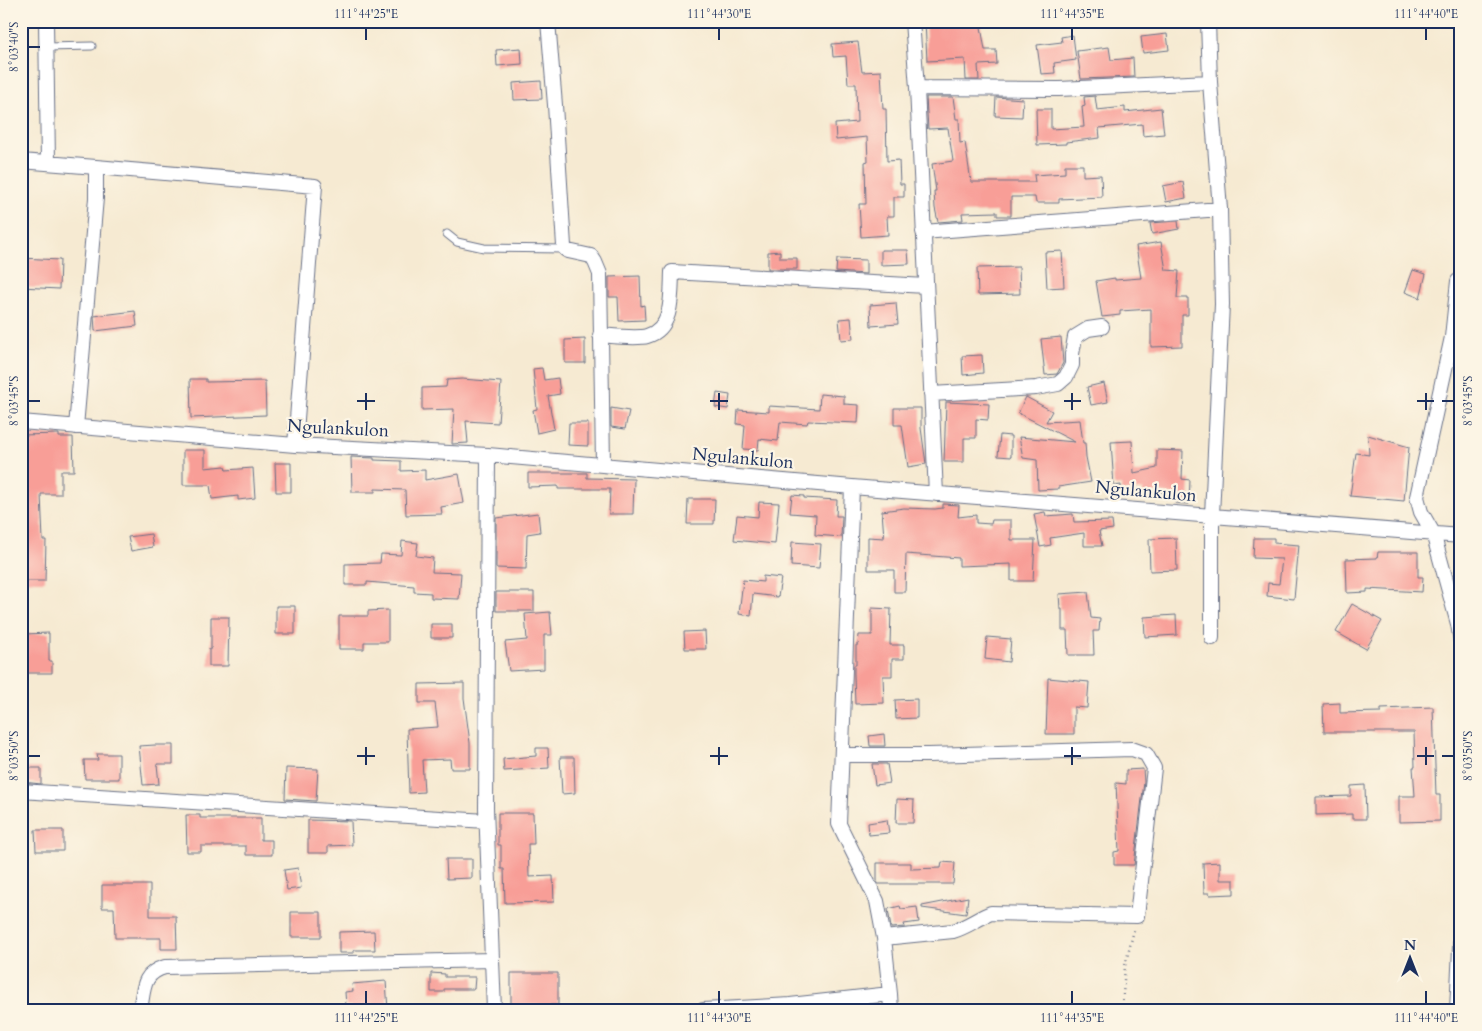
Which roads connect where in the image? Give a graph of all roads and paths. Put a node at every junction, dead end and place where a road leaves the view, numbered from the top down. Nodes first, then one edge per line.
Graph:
1 (46, 21) edge
2 (548, 21) edge
3 (912, 21) edge
4 (1208, 21) edge
5 (92, 46) dead end
6 (46, 47) junction
7 (1210, 82) junction
8 (917, 88) junction
9 (21, 161) edge
10 (48, 163) junction
11 (96, 167) junction
12 (1220, 209) junction
13 (923, 232) junction
14 (447, 234) dead end
15 (565, 249) junction
16 (1461, 281) edge
17 (926, 286) junction
18 (1102, 327) dead end
19 (600, 335) junction
20 (931, 394) junction
21 (21, 422) edge
22 (76, 427) junction
23 (295, 445) junction
24 (488, 455) junction
25 (603, 464) junction
26 (852, 487) junction
27 (936, 494) junction
28 (1212, 516) junction
29 (1433, 533) junction
30 (1461, 536) edge
31 (1212, 638) dead end
32 (1461, 642) edge
33 (842, 755) junction
34 (21, 791) edge
35 (486, 821) junction
36 (1137, 916) junction
37 (1461, 928) edge
38 (884, 938) junction
39 (492, 960) junction
40 (890, 994) junction
41 (140, 1010) edge
42 (494, 1010) edge
43 (703, 1010) edge
44 (891, 1010) edge
45 (1122, 1010) edge
46 (1457, 1010) edge

1 - 6 street
2 - 15 street
3 - 8 street
4 - 7 street
5 - 6 lane
6 - 10 street
7 - 8 street
7 - 12 street
8 - 13 street
9 - 10 street
10 - 11 street
11 - 22 street
11 - 23 street
12 - 13 street
12 - 28 street
13 - 17 street
14 - 15 lane
15 - 19 street
16 - 29 street
17 - 19 street
17 - 20 street
18 - 20 street
19 - 25 street
20 - 27 street
21 - 22 street, Ngulankulon
22 - 23 street, Ngulankulon
23 - 24 street, Ngulankulon
24 - 25 street, Ngulankulon
24 - 35 street
25 - 26 street, Ngulankulon
26 - 27 street, Ngulankulon
26 - 33 street
27 - 28 street, Ngulankulon
28 - 29 street, Ngulankulon
28 - 31 street
29 - 30 street, Ngulankulon
29 - 32 street
33 - 36 street
33 - 38 street
34 - 35 street
35 - 39 street
36 - 38 street
36 - 45 path
37 - 46 street
38 - 40 street
39 - 41 street
39 - 42 street
40 - 43 street
40 - 44 street

